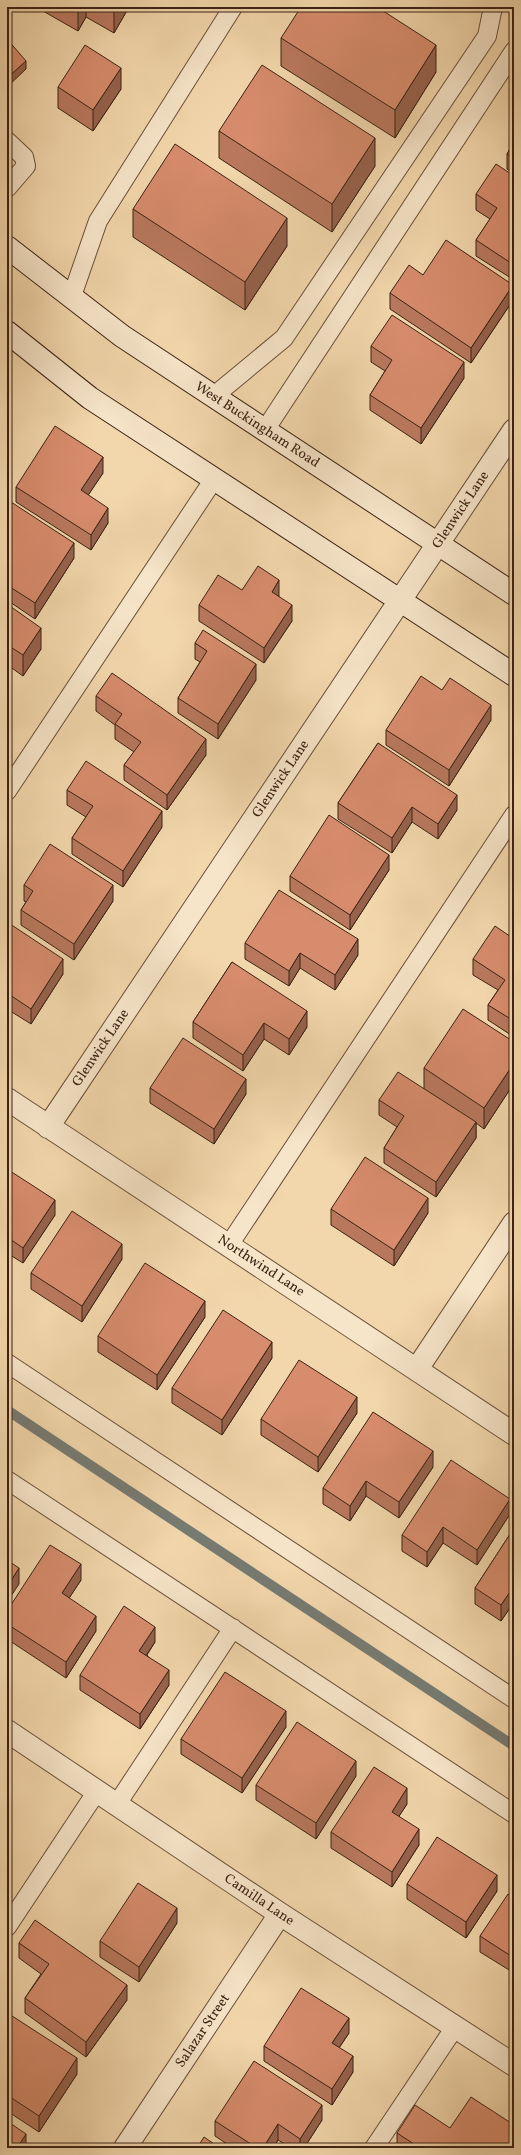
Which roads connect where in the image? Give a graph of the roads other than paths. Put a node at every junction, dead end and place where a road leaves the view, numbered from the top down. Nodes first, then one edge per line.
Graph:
1 (233, 7) edge
2 (493, 7) edge
3 (514, 51) edge
4 (7, 140) edge
5 (7, 188) edge
6 (7, 247) edge
7 (72, 296) junction
8 (7, 332) edge
9 (214, 396) junction
10 (265, 430) junction
11 (514, 430) edge
12 (214, 479) junction
13 (438, 544) junction
14 (514, 594) edge
15 (400, 601) junction
16 (514, 674) edge
17 (7, 791) edge
18 (514, 815) edge
19 (7, 1099) edge
20 (48, 1127) junction
21 (514, 1223) edge
22 (229, 1245) junction
23 (7, 1363) edge
24 (417, 1369) junction
25 (514, 1434) edge
26 (7, 1480) edge
27 (233, 1628) junction
28 (514, 1698) edge
29 (7, 1731) edge
30 (97, 1791) junction
31 (117, 1804) junction
32 (514, 1814) edge
33 (280, 1914) junction
34 (7, 1926) edge
35 (455, 2027) junction
36 (514, 2064) edge
37 (125, 2148) edge
38 (374, 2148) edge

1 - 7 lane
2 - 9 lane
3 - 10 lane
4 - 5 lane
6 - 7 street, West Buckingham Road
7 - 9 street, West Buckingham Road
8 - 12 street
9 - 10 street, West Buckingham Road
10 - 13 street, West Buckingham Road
11 - 13 street, Glenwick Lane
12 - 15 street
12 - 17 lane
13 - 14 street, West Buckingham Road
13 - 15 street, Glenwick Lane
15 - 16 street
15 - 20 street, Glenwick Lane
18 - 22 lane
19 - 20 street, Northwind Lane
20 - 22 street, Northwind Lane
21 - 24 street
22 - 24 street, Northwind Lane
23 - 28 lane
24 - 25 street, Northwind Lane
26 - 27 lane
27 - 31 lane
27 - 32 lane
29 - 30 street, Camilla Lane
30 - 31 street, Camilla Lane
30 - 34 lane
31 - 33 street, Camilla Lane
33 - 35 street, Camilla Lane
33 - 37 street, Salazar Street
35 - 36 street, Camilla Lane
35 - 38 lane

